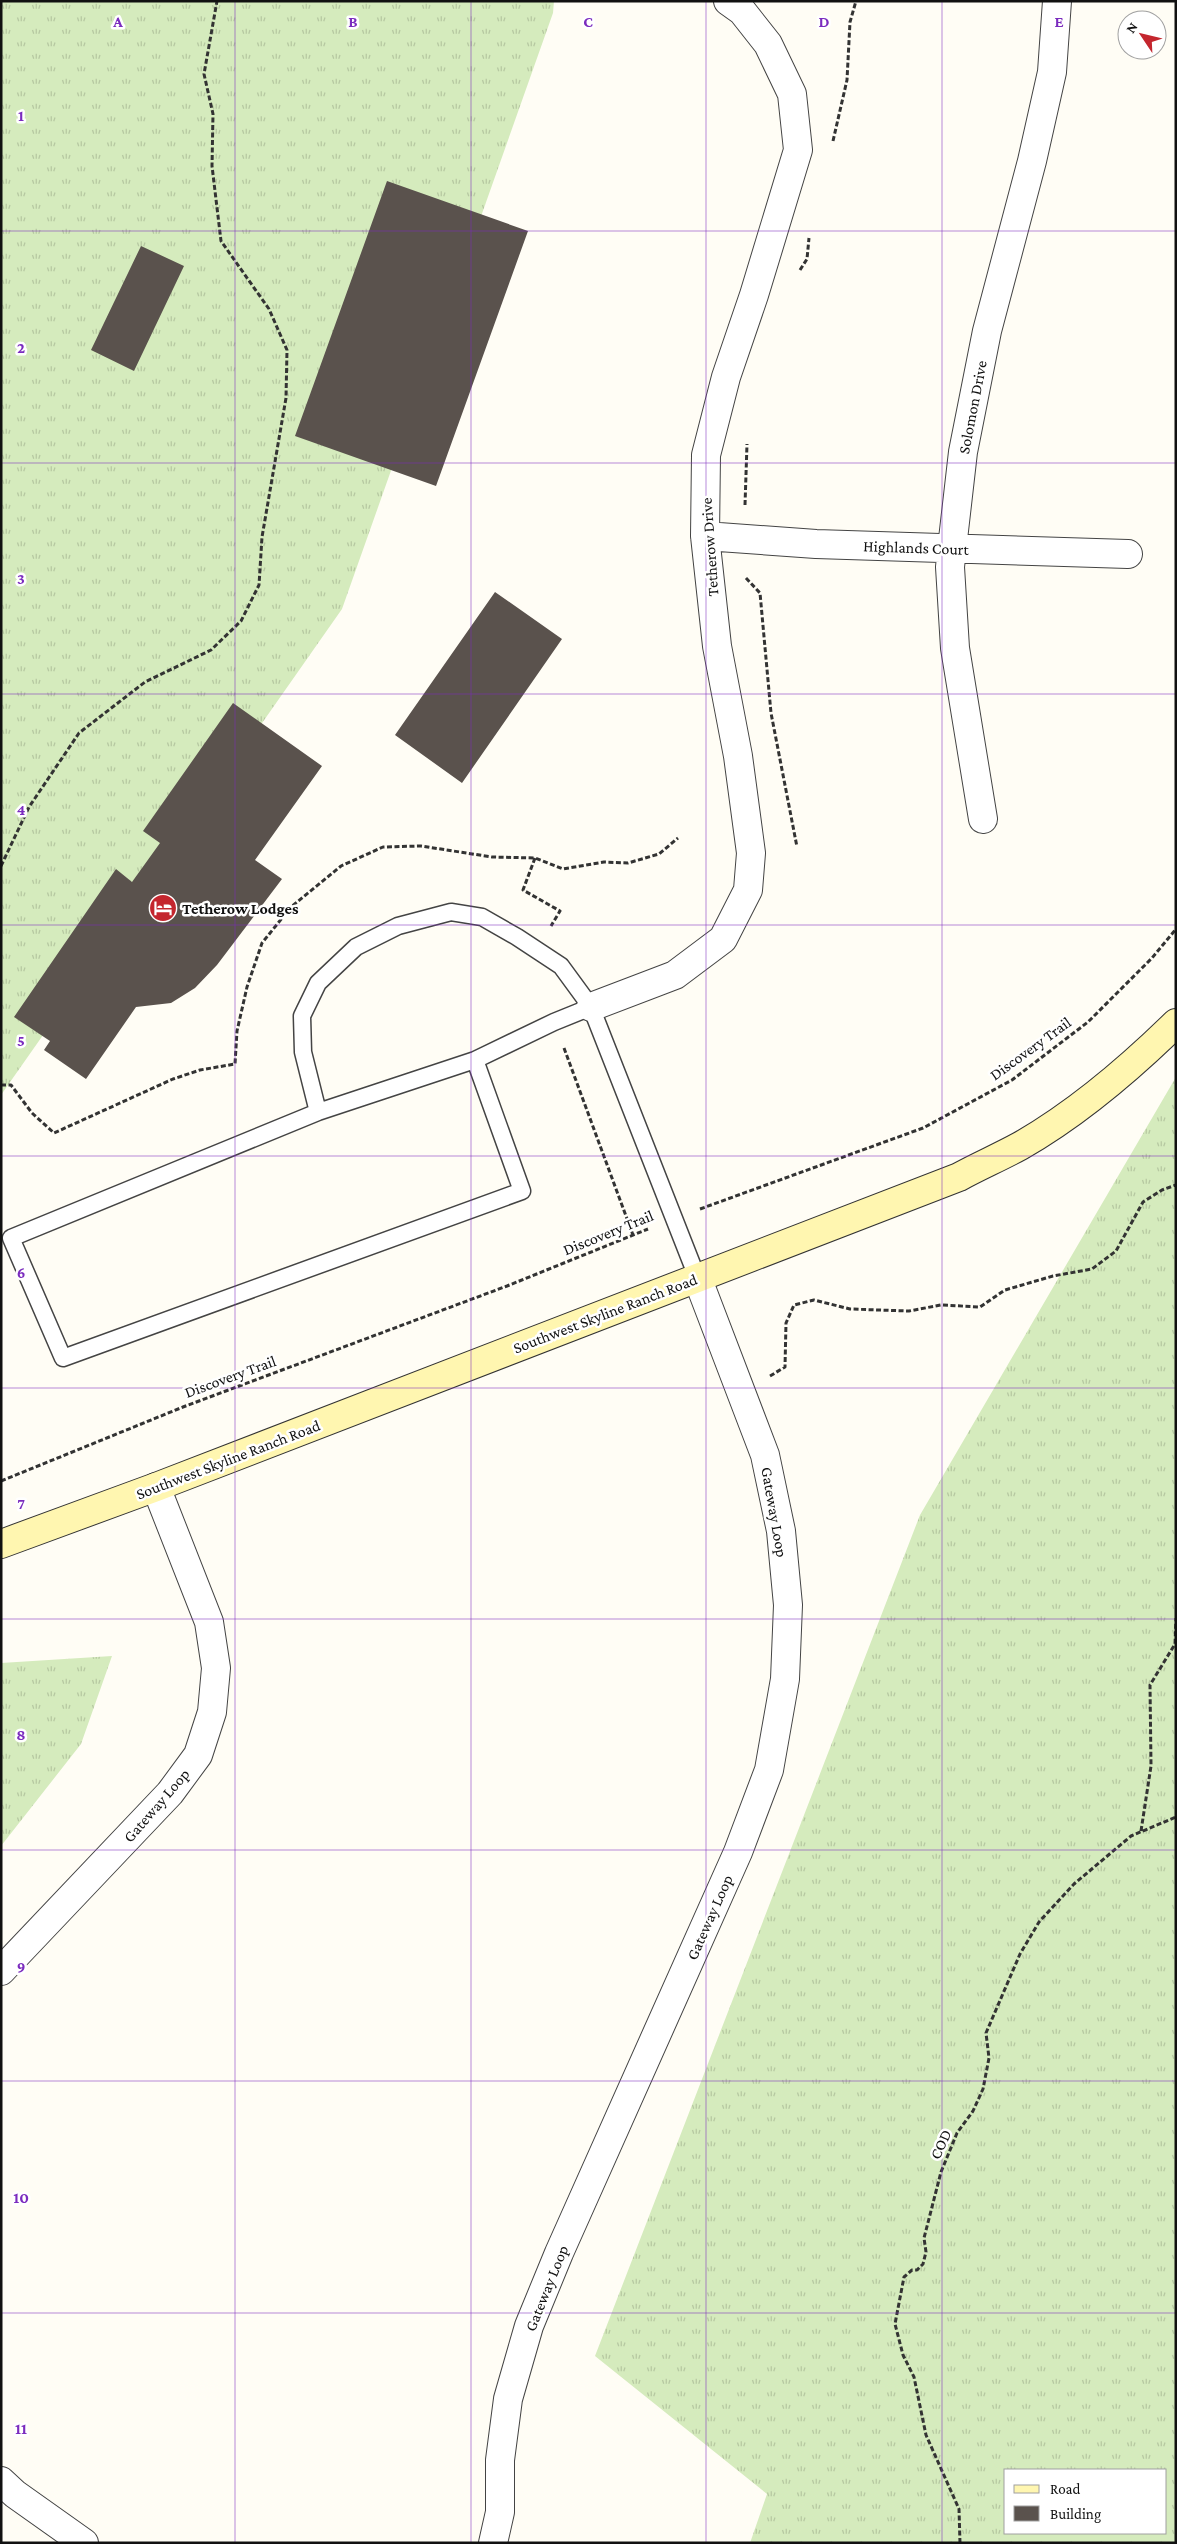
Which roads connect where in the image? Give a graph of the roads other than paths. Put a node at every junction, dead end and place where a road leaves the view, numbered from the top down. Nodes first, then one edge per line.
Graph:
1 (728, 1) edge
2 (1058, 1) edge
3 (705, 536) junction
4 (952, 548) junction
5 (1128, 554) dead end
6 (983, 819) dead end
7 (591, 1007) junction
8 (1176, 1023) edge
9 (475, 1060) junction
10 (318, 1112) junction
11 (697, 1277) junction
12 (156, 1487) junction
13 (1, 1544) edge
14 (1, 1971) edge
15 (1, 2481) edge
16 (84, 2543) edge
17 (493, 2543) edge

1 - 3 street, Tetherow Drive
2 - 4 street, Solomon Drive
3 - 4 street, Highlands Court
3 - 7 street, Tetherow Drive
4 - 5 street, Highlands Court
4 - 6 street, Solomon Drive
7 - 9 lane
7 - 10 lane
7 - 11 lane
8 - 11 street, Southwest Skyline Ranch Road
9 - 10 lane
9 - 10 lane
11 - 12 street, Southwest Skyline Ranch Road
11 - 17 street, Gateway Loop
12 - 13 street, Southwest Skyline Ranch Road
12 - 14 street, Gateway Loop
15 - 16 street

